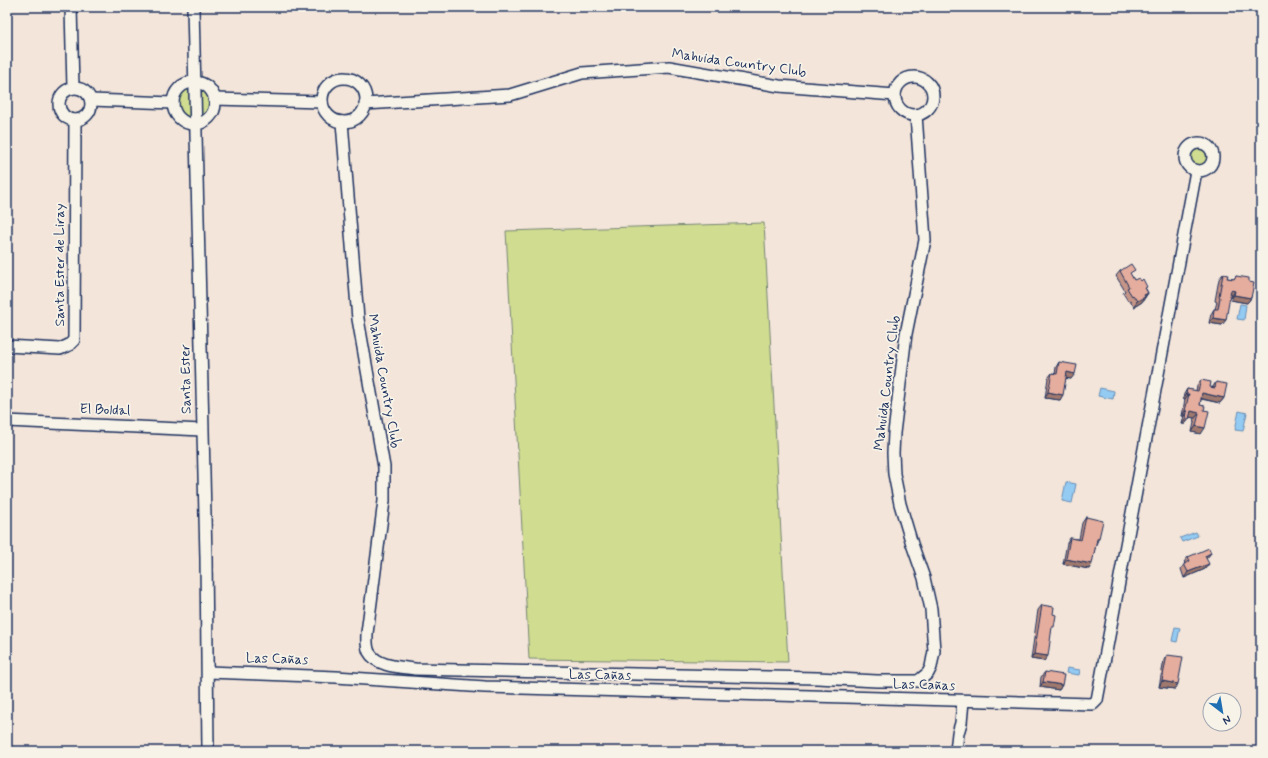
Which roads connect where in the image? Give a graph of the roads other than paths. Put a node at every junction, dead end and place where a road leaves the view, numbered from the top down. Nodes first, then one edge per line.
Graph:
1 (71, 7) edge
2 (193, 7) edge
3 (195, 82) junction
4 (73, 88) junction
5 (895, 95) junction
6 (214, 99) junction
7 (91, 100) junction
8 (322, 102) junction
9 (173, 104) junction
10 (365, 104) junction
11 (916, 115) junction
12 (75, 120) junction
13 (342, 122) junction
14 (196, 124) junction
15 (1196, 171) dead end
16 (7, 346) edge
17 (7, 421) edge
18 (202, 430) junction
19 (208, 672) junction
20 (963, 701) junction
21 (962, 723) junction
22 (208, 751) edge
23 (956, 751) edge
24 (963, 751) edge

1 - 4 street
2 - 3 street, Santa Ester
3 - 6 street
3 - 9 street
3 - 14 street, Santa Ester
4 - 7 street
4 - 12 street
5 - 10 street, Mahuida Country Club
5 - 11 street
5 - 11 street
6 - 8 street
6 - 14 street
7 - 9 street
7 - 12 street
8 - 10 street
8 - 13 street
9 - 14 street
10 - 13 street
11 - 13 street, Mahuida Country Club
12 - 16 street, Santa Ester de Liray
14 - 18 street, Santa Ester
15 - 20 street, Las Cañas
17 - 18 street, El Boldal
18 - 19 street, Santa Ester
19 - 20 street, Las Cañas
19 - 22 street, Santa Ester
20 - 21 street
21 - 23 street
21 - 24 street

